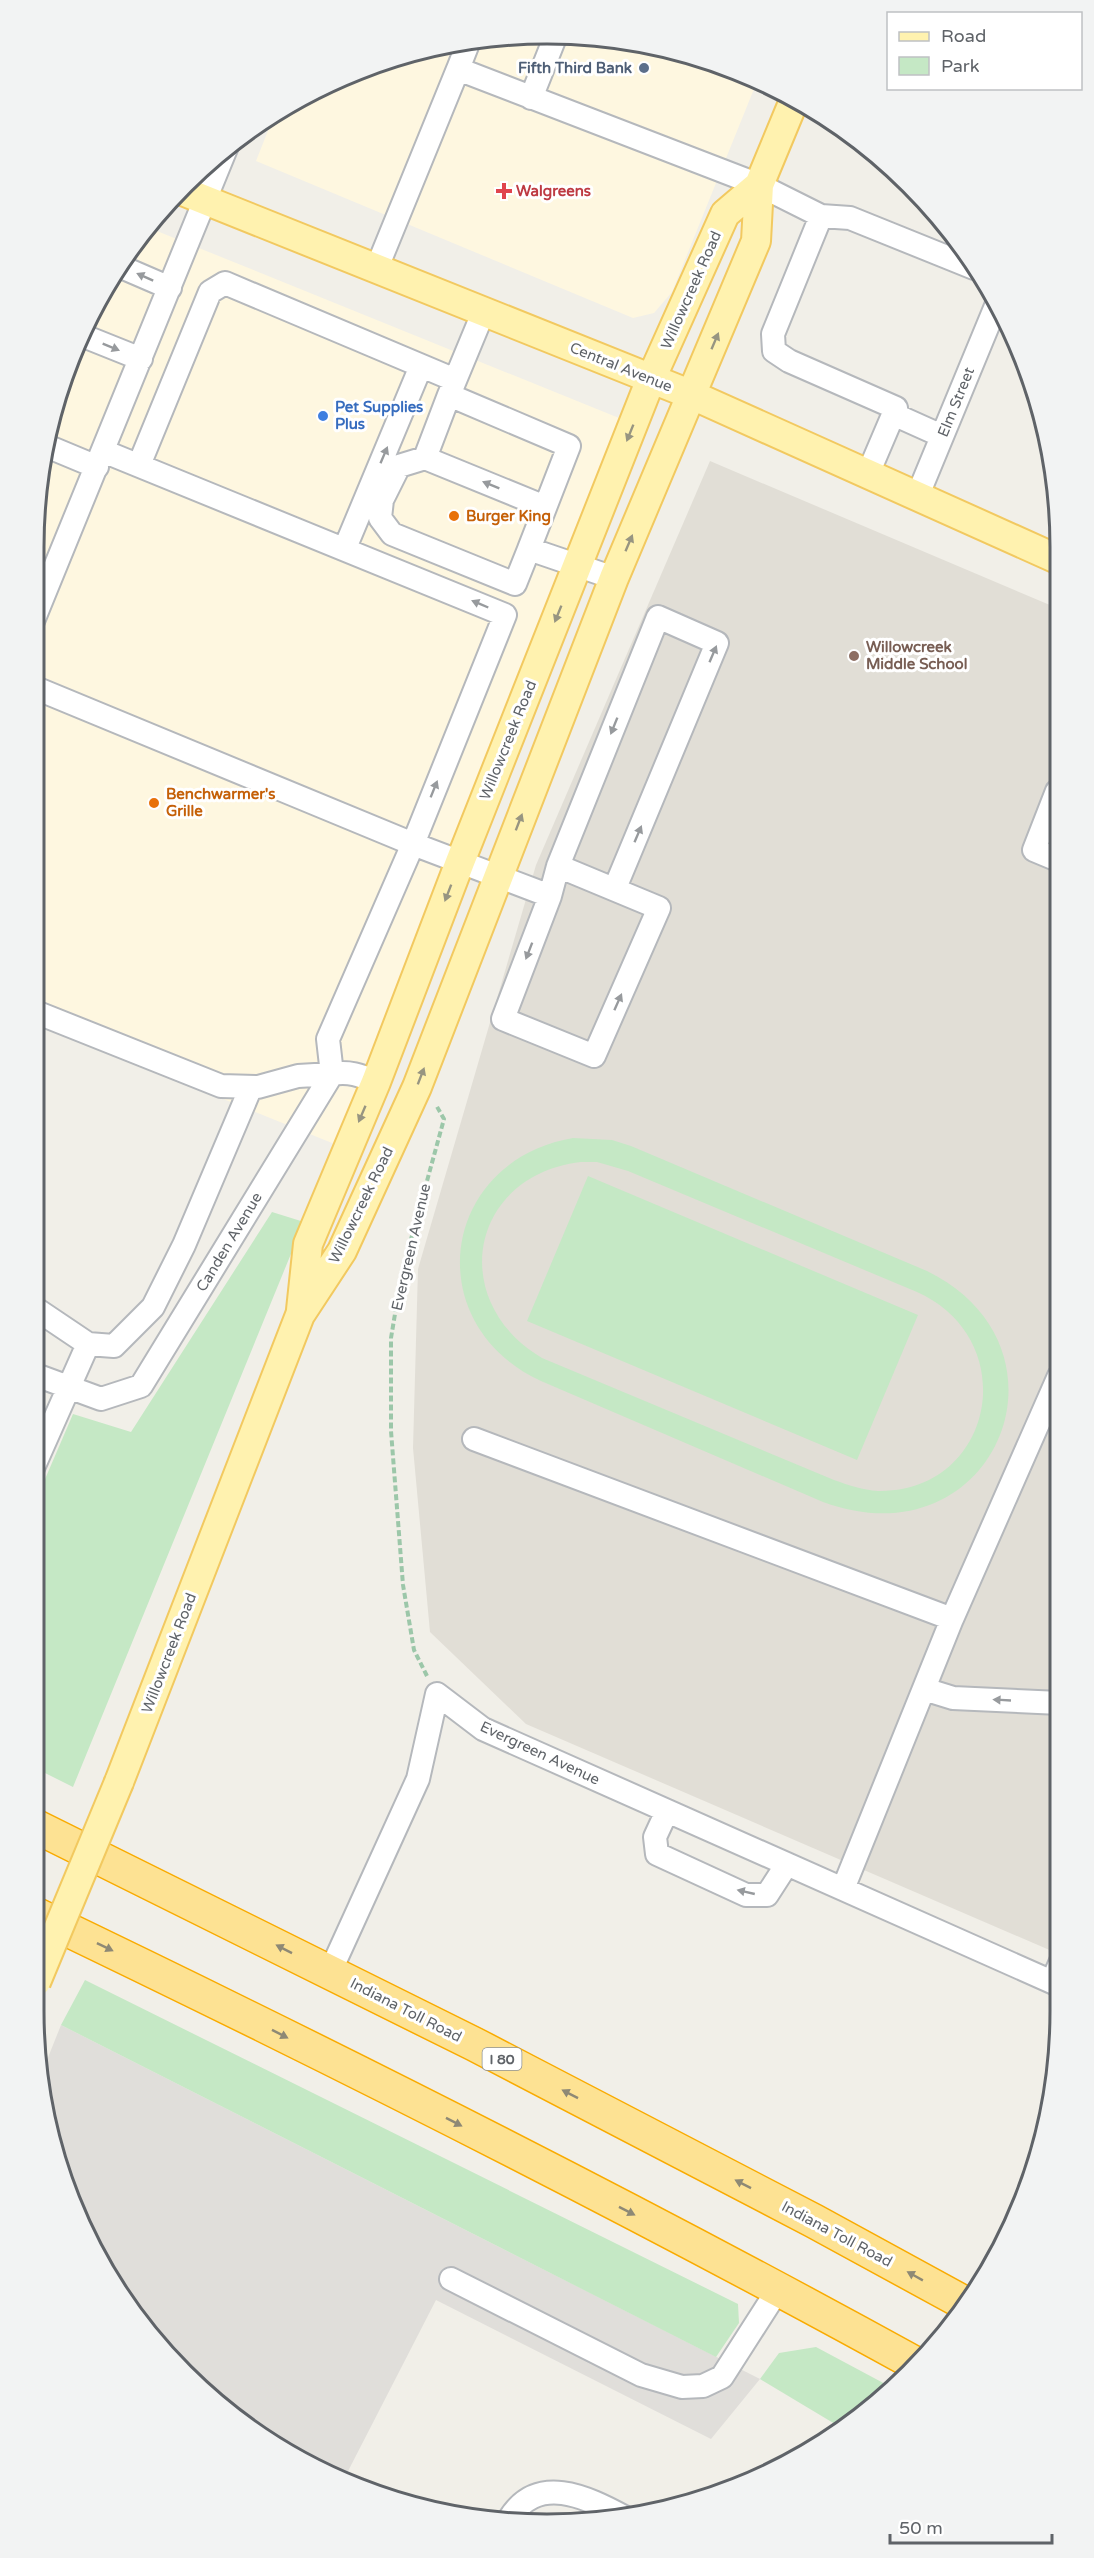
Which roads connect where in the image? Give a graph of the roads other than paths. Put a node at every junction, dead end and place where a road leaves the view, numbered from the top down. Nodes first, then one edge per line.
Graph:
1 (553, 44) edge
2 (465, 50) edge
3 (458, 69) junction
4 (531, 98) junction
5 (792, 107) edge
6 (220, 164) edge
7 (759, 185) junction
8 (189, 193) edge
9 (206, 200) junction
10 (820, 216) junction
11 (964, 264) edge
12 (127, 269) edge
13 (376, 270) junction
14 (170, 288) junction
15 (483, 313) junction
16 (993, 313) edge
17 (89, 338) edge
18 (141, 360) junction
19 (421, 366) junction
20 (651, 379) junction
21 (452, 388) junction
22 (692, 395) junction
23 (893, 414) junction
24 (942, 436) junction
25 (53, 448) edge
26 (425, 458) junction
27 (100, 459) junction
28 (139, 465) junction
29 (867, 476) junction
30 (917, 498) junction
31 (545, 507) junction
32 (345, 548) junction
33 (529, 549) junction
34 (1050, 556) edge
35 (578, 564) junction
36 (614, 578) junction
37 (44, 594) edge
38 (44, 692) edge
39 (1050, 811) edge
40 (412, 844) junction
41 (1050, 857) edge
42 (460, 862) junction
43 (558, 866) junction
44 (498, 877) junction
45 (615, 888) junction
46 (550, 896) junction
47 (44, 1015) edge
48 (332, 1074) junction
49 (376, 1082) junction
50 (251, 1087) junction
51 (44, 1314) edge
52 (300, 1315) junction
53 (88, 1344) junction
54 (44, 1379) edge
55 (69, 1389) junction
56 (1050, 1396) edge
57 (474, 1439) dead end
58 (44, 1444) edge
59 (952, 1619) junction
60 (924, 1689) junction
61 (1050, 1703) edge
62 (667, 1810) junction
63 (44, 1830) edge
64 (787, 1864) junction
65 (843, 1889) junction
66 (44, 1918) edge
67 (44, 1964) edge
68 (330, 1972) junction
69 (1050, 1973) edge
70 (451, 2279) dead end
71 (779, 2288) junction
72 (959, 2300) edge
73 (909, 2360) edge
74 (610, 2510) edge
75 (515, 2513) edge

1 - 4 street
2 - 3 street
3 - 4 street
3 - 13 street
4 - 7 street
5 - 7 main road, Willowcreek Road
6 - 9 street
7 - 10 street
7 - 20 main road, Willowcreek Road
22 -> 7 main road, Willowcreek Road
8 - 9 main road, Central Avenue
9 - 13 main road, Central Avenue
9 - 14 street
10 - 11 street
10 - 23 street
14 -> 12 street
13 - 15 main road, Central Avenue
14 - 18 street
15 - 20 main road, Central Avenue
15 - 21 street
16 - 24 street, Elm Street
17 -> 18 street
18 - 27 street
19 - 21 street
19 - 28 street
32 -> 19 street
20 - 22 main road, Central Avenue
20 -> 35 main road, Willowcreek Road
21 - 26 street
21 - 31 street
22 - 29 main road, Central Avenue
36 -> 22 main road, Willowcreek Road
23 - 24 street
23 - 29 street
24 - 30 street, Elm Street
25 - 27 street
31 -> 26 street
26 - 33 street
27 - 28 street
27 - 37 street
28 - 32 street
29 - 30 main road, Central Avenue
30 - 34 main road, Central Avenue
31 - 33 street
40 -> 32 street
33 - 35 street
35 - 36 street
35 -> 42 main road, Willowcreek Road
44 -> 36 main road, Willowcreek Road
38 - 40 street
39 - 41 street
40 - 42 street
40 - 48 street
42 - 44 street
42 -> 49 main road, Willowcreek Road
43 - 45 street
45 -> 43 street
43 - 46 street
44 - 46 street
52 -> 44 main road, Willowcreek Road
46 -> 45 street
47 - 50 street
48 - 49 street
48 - 50 street
48 - 55 street, Canden Avenue
49 -> 52 main road, Willowcreek Road
50 - 53 street
51 - 53 street
52 - 67 main road, Willowcreek Road, bridge
53 - 55 street
54 - 55 street, Canden Avenue
55 - 58 street
56 - 59 street
57 - 59 street
59 - 60 street
61 -> 60 street
60 - 65 street
62 - 64 street, Evergreen Avenue
64 -> 62 street
62 - 68 street, Evergreen Avenue
68 -> 63 highway, Indiana Toll Road / I 80
64 - 65 street, Evergreen Avenue
65 - 69 street, Evergreen Avenue
66 -> 71 highway
72 -> 68 highway, Indiana Toll Road / I 80
70 - 71 street
71 - 73 highway
74 - 75 street

